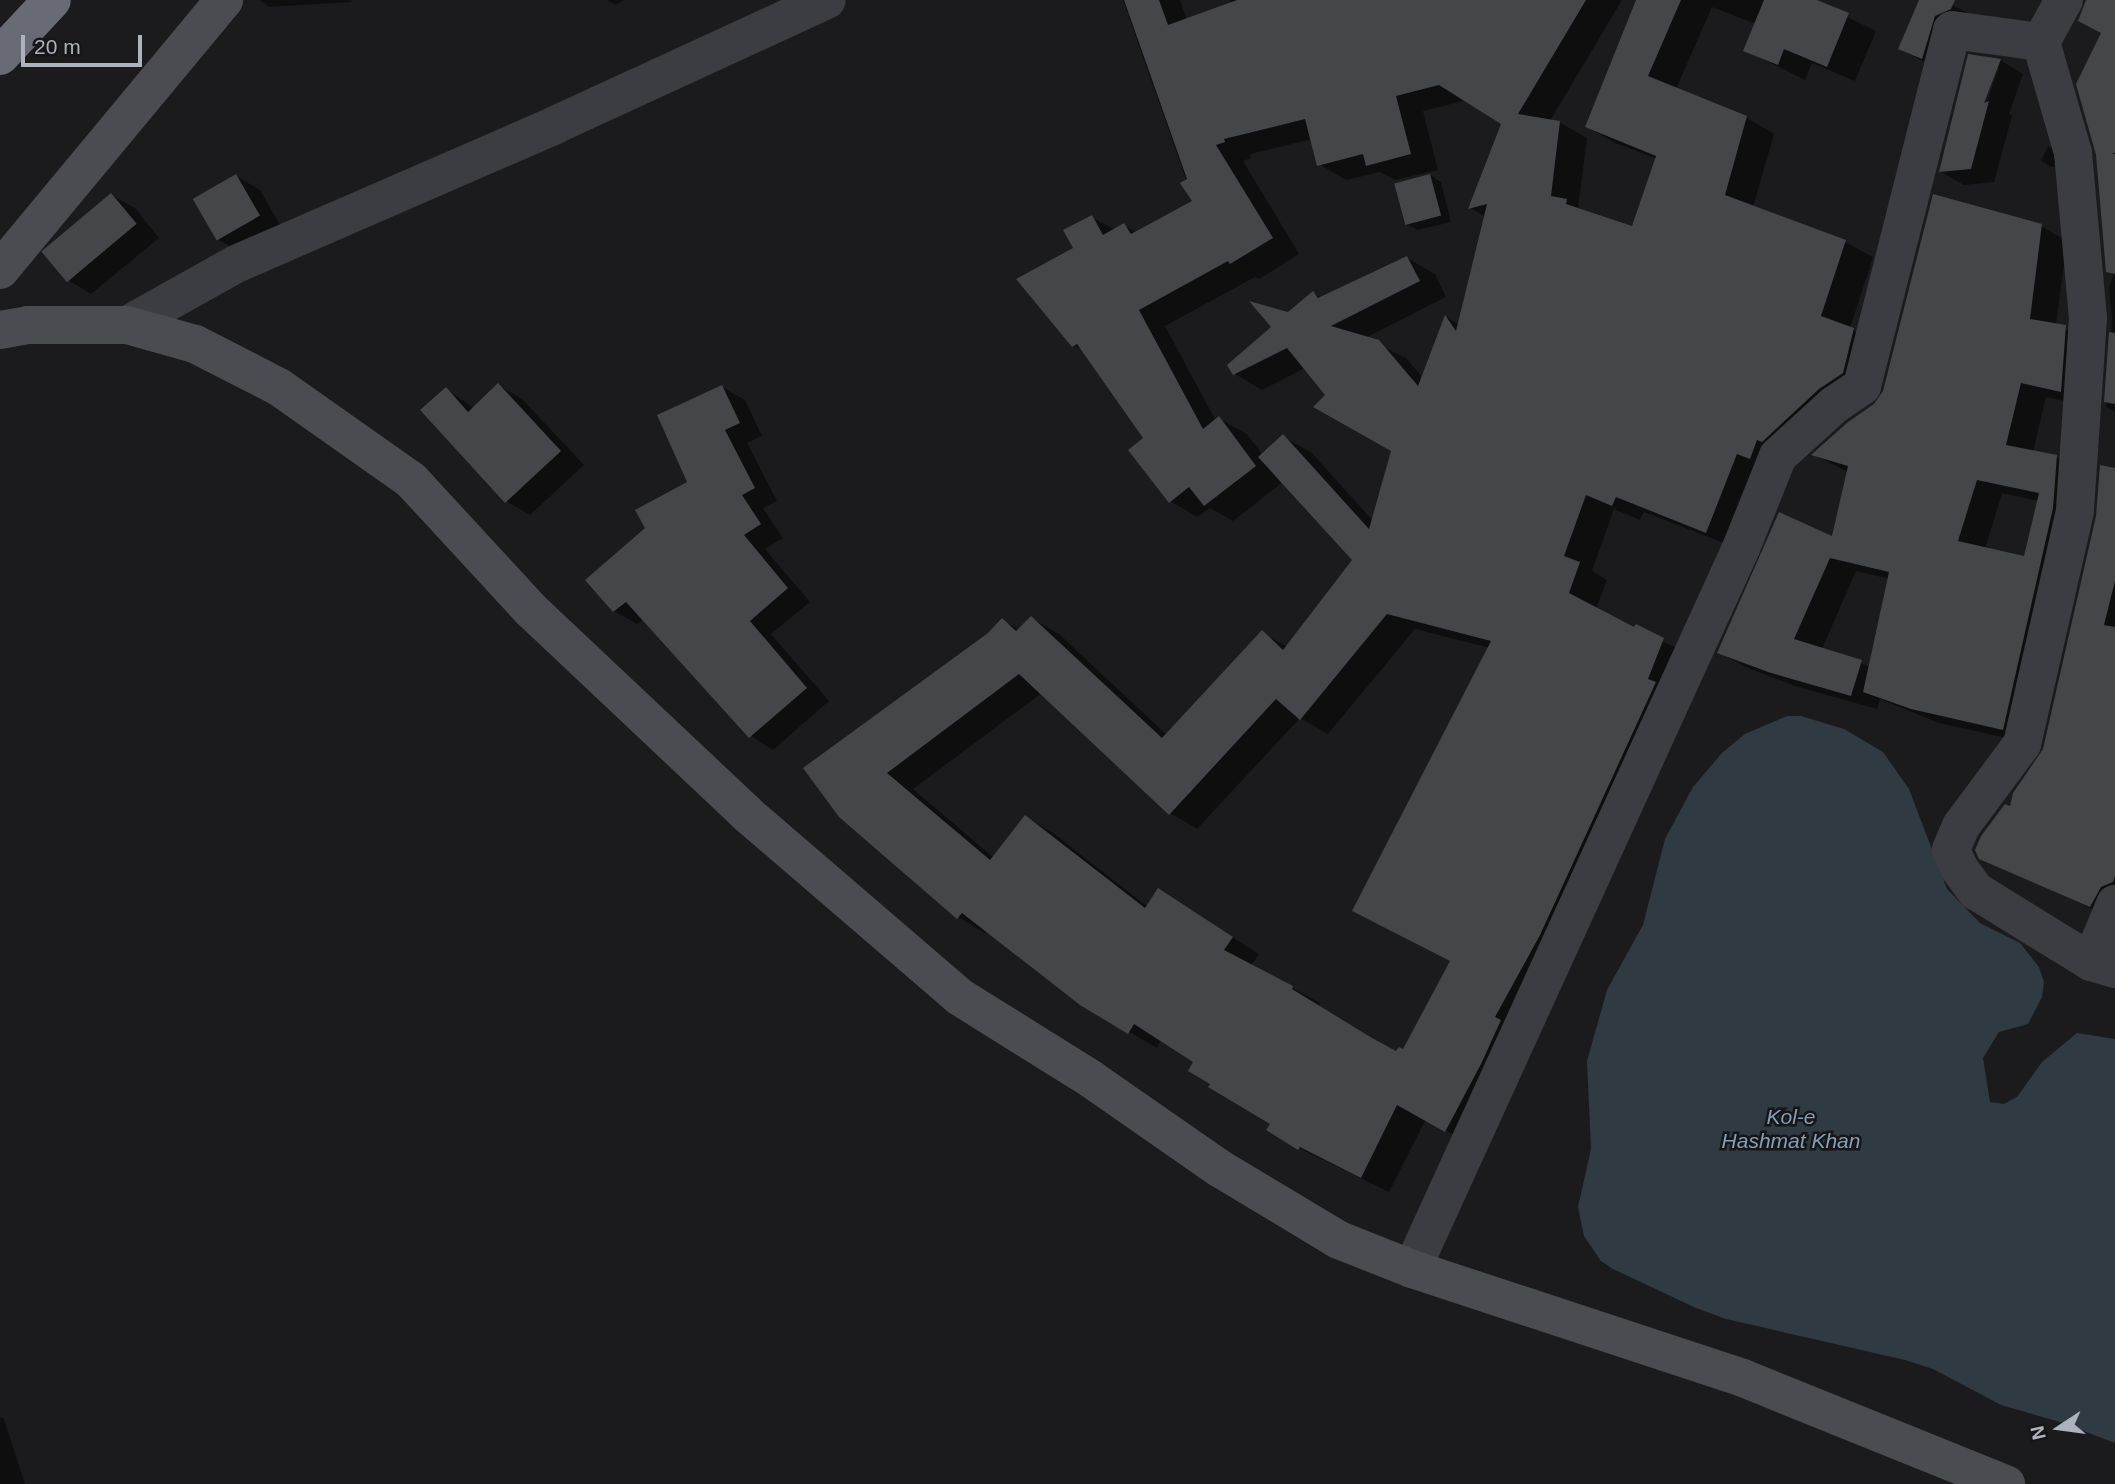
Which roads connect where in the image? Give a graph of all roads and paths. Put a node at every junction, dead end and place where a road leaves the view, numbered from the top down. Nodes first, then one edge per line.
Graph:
1 (52, 0) edge
2 (224, 0) edge
3 (827, 0) edge
4 (2064, 0) edge
5 (2041, 42) junction
6 (0, 55) edge
7 (0, 270) edge
8 (127, 325) junction
9 (0, 330) edge
10 (2115, 904) edge
11 (2103, 966) edge
12 (1412, 1269) junction
13 (2006, 1484) edge

1 - 6 highway
2 - 7 street
3 - 8 street
4 - 5 street
5 - 11 street
5 - 12 street
8 - 9 street
8 - 12 street
10 - 11 street
12 - 13 street

